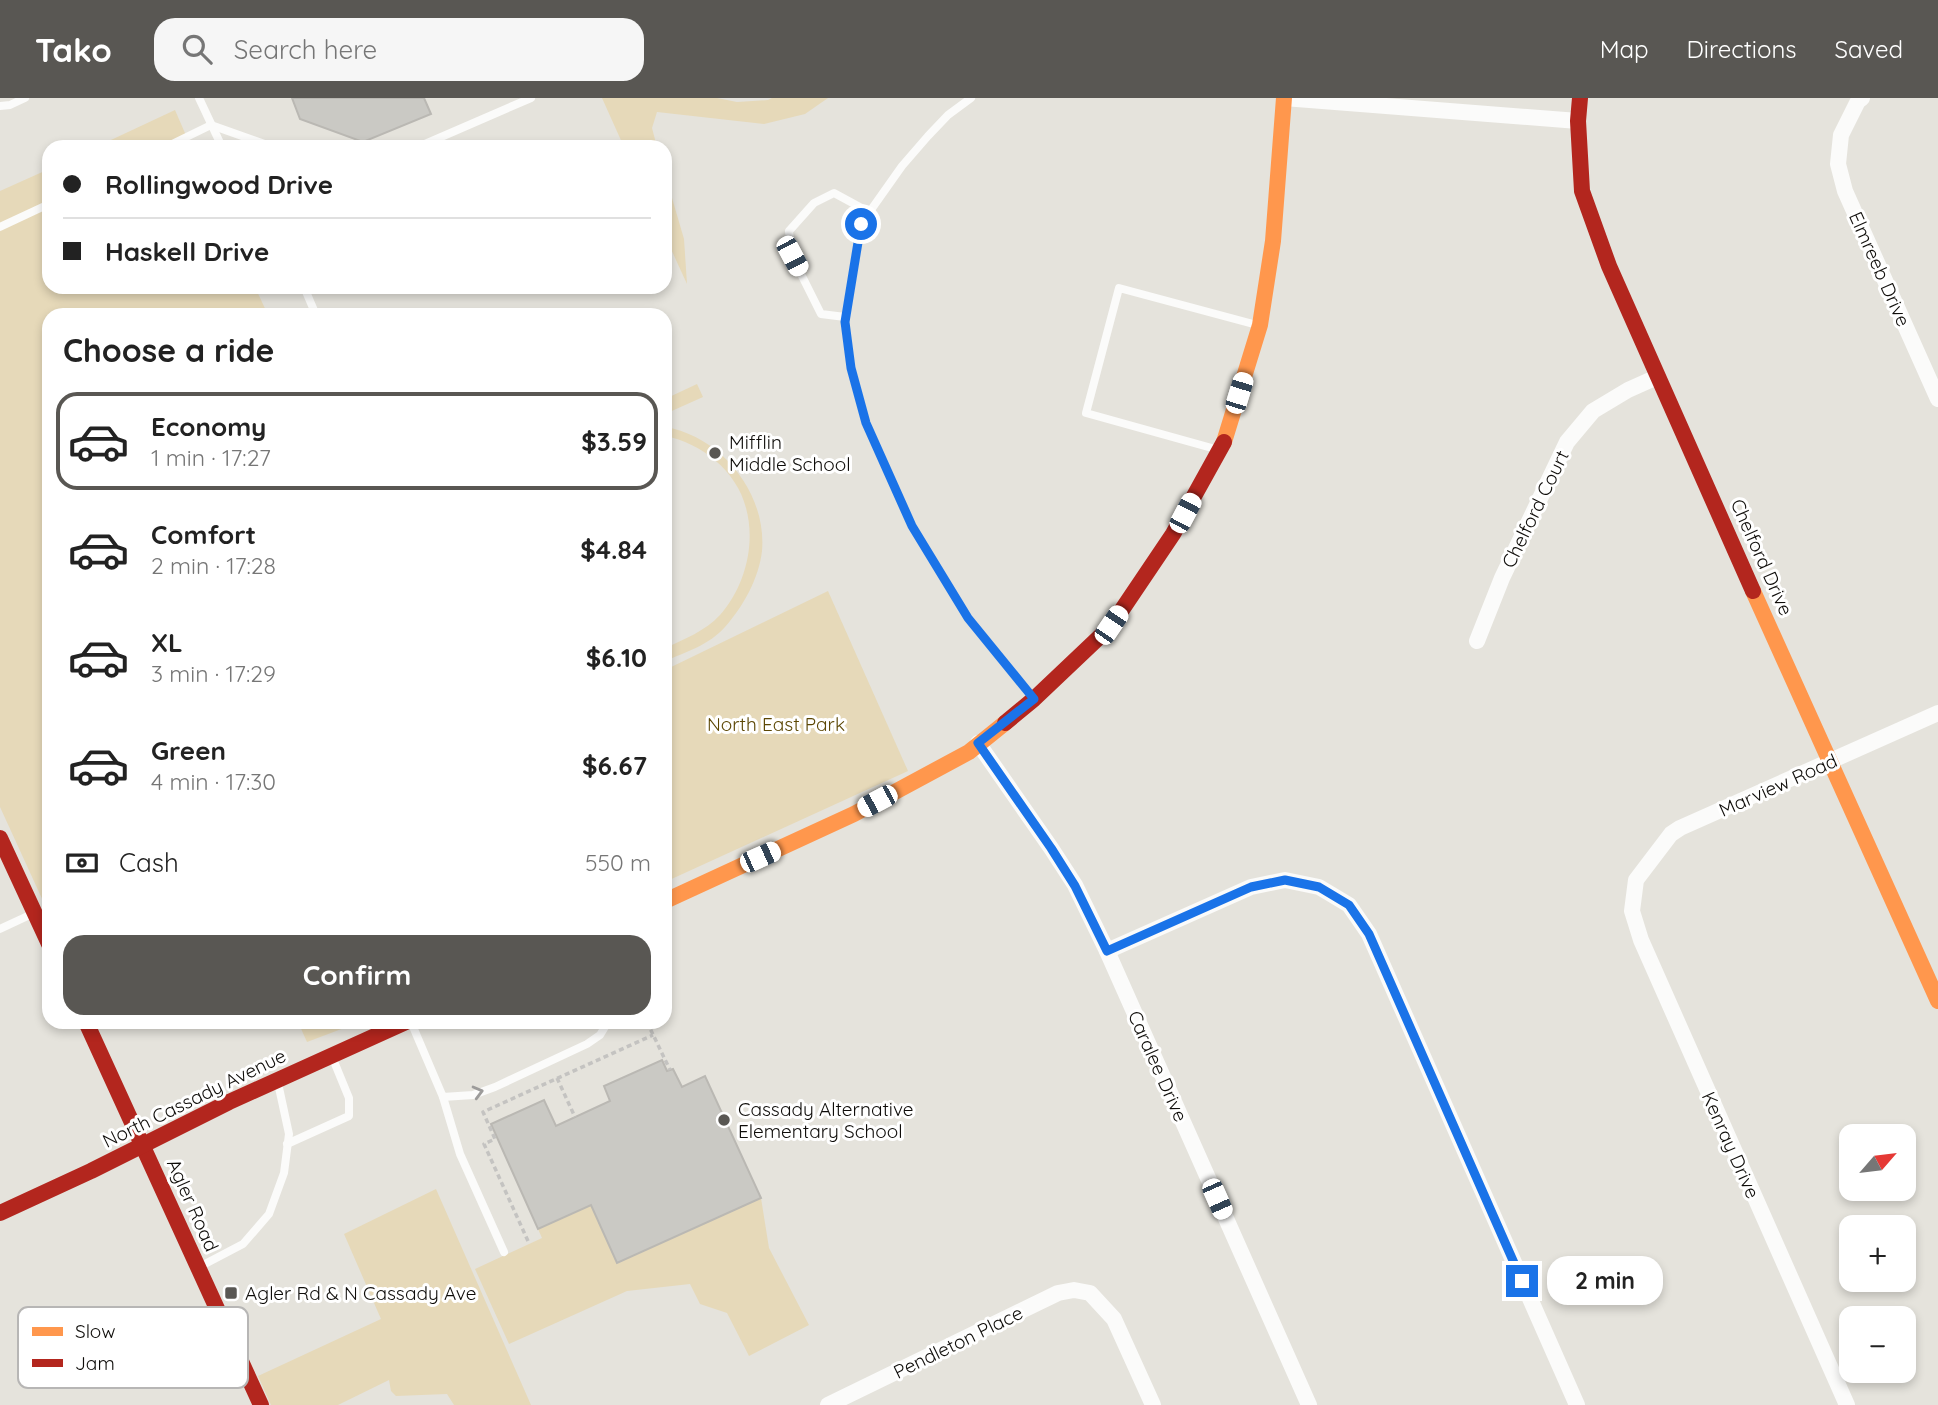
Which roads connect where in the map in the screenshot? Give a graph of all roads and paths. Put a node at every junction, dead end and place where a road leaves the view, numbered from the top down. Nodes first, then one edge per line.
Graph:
1 (26, 98) edge
2 (199, 98) edge
3 (531, 98) edge
4 (971, 98) edge
5 (1284, 98) edge
6 (1580, 98) edge
7 (1862, 98) edge
8 (0, 106) edge
9 (1578, 121) junction
10 (211, 125) junction
11 (180, 140) edge
12 (218, 140) edge
13 (253, 140) edge
14 (434, 140) edge
15 (42, 207) edge
16 (869, 212) junction
17 (0, 227) edge
18 (845, 317) junction
19 (1260, 326) junction
20 (1657, 377) junction
21 (1938, 399) edge
22 (1219, 450) junction
23 (1477, 641) dead end
24 (1034, 699) junction
25 (1938, 713) edge
26 (978, 743) junction
27 (1830, 761) junction
28 (0, 838) edge
29 (1636, 880) joint
30 (672, 895) edge
31 (34, 913) junction
32 (0, 929) edge
33 (42, 930) edge
34 (1107, 951) junction
35 (1938, 1001) edge
36 (89, 1029) edge
37 (392, 1029) edge
38 (411, 1029) edge
39 (604, 1029) edge
40 (650, 1029) edge
41 (653, 1035) junction
42 (332, 1056) junction
43 (670, 1070) dead end
44 (557, 1078) junction
45 (277, 1080) junction
46 (443, 1097) junction
47 (575, 1117) dead end
48 (287, 1144) junction
49 (144, 1145) junction
50 (0, 1213) edge
51 (528, 1241) dead end
52 (504, 1252) dead end
53 (198, 1268) junction
54 (216, 1307) edge
55 (248, 1377) edge
56 (261, 1405) edge
57 (828, 1405) edge
58 (1153, 1405) edge
59 (1309, 1405) edge
60 (1577, 1405) edge
61 (1847, 1405) edge

1 - 8 lane
2 - 10 lane
3 - 14 lane
4 - 16 lane
5 - 9 street
5 - 19 main road
6 - 9 main road, Chelford Drive
7 - 21 street, Elmreeb Drive
9 - 20 main road, Chelford Drive
10 - 11 lane
10 - 12 lane
10 - 13 lane
15 - 17 lane
16 - 18 lane
16 - 18 lane
18 - 24 lane
19 - 22 main road
19 - 22 lane
20 - 23 street, Chelford Court
20 - 27 main road, Chelford Drive
22 - 24 main road
24 - 26 main road
25 - 27 street, Marview Road
26 - 30 main road
26 - 34 street, Caralee Drive
27 - 29 street, Marview Road
27 - 35 main road, Chelford Drive
28 - 31 main road
29 - 61 street, Kenray Drive
31 - 32 lane
31 - 33 main road
34 - 59 street, Caralee Drive
34 - 60 street
36 - 49 main road, Agler Road
37 - 42 main road, North Cassady Avenue
38 - 46 lane
46 -> 39 lane
40 - 41 path
41 - 43 path
41 - 44 path
42 - 45 main road, North Cassady Avenue
42 - 48 lane
44 - 47 path
44 - 51 path
45 - 48 lane
45 - 49 main road, North Cassady Avenue
46 - 52 lane
48 - 53 lane
49 - 50 main road, North Cassady Avenue
49 - 53 main road, Agler Road
53 - 54 main road, Agler Road
55 - 56 main road, Agler Road
57 - 58 street, Pendleton Place

